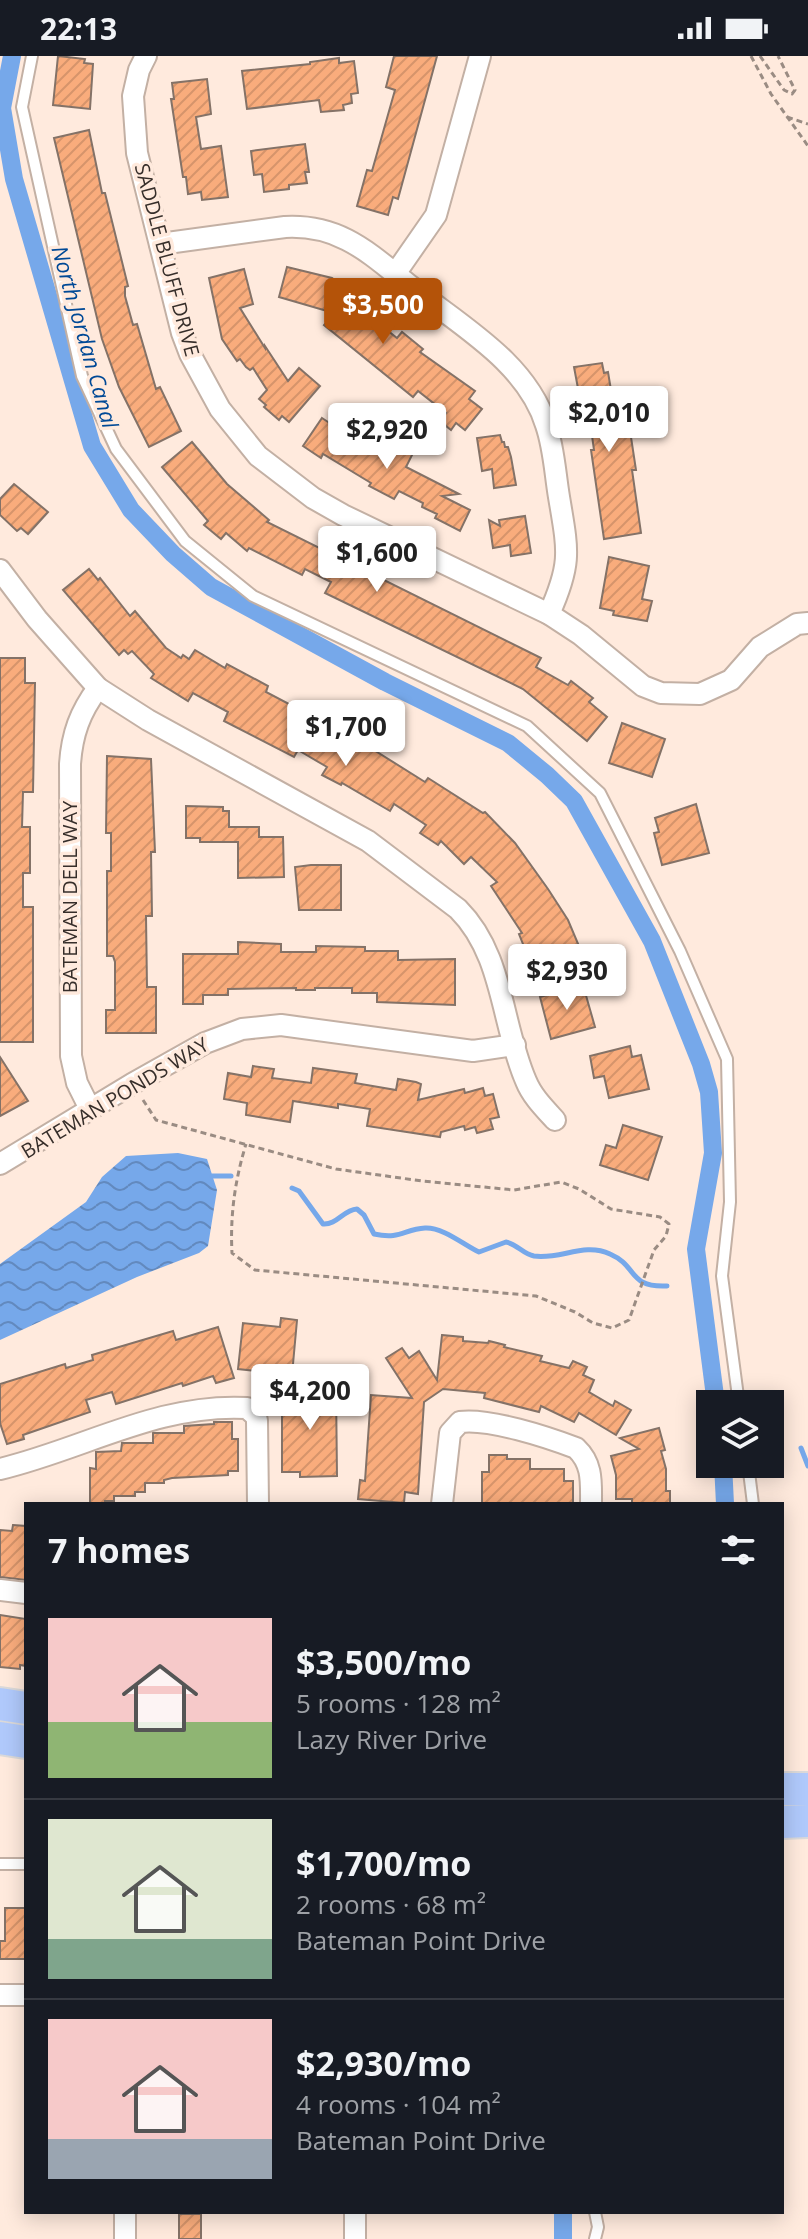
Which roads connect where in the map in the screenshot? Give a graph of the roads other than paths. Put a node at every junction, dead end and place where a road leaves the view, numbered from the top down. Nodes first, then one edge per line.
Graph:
1 (32, 56) edge
2 (146, 56) edge
3 (480, 56) edge
4 (160, 244) junction
5 (395, 274) junction
6 (0, 570) edge
7 (549, 614) junction
8 (808, 623) edge
9 (98, 688) junction
10 (515, 1045) junction
11 (90, 1109) junction
12 (555, 1120) dead end
13 (0, 1164) edge
14 (737, 1390) edge
15 (0, 1469) edge
16 (750, 1478) edge
17 (258, 1502) edge
18 (442, 1502) edge
19 (591, 1502) edge
20 (753, 1502) edge
21 (0, 1590) edge
22 (24, 1593) edge
23 (0, 1704) edge
24 (24, 1708) edge
25 (0, 1738) edge
26 (24, 1742) edge
27 (784, 1789) edge
28 (808, 1789) edge
29 (808, 1821) edge
30 (784, 1822) edge
31 (0, 1864) edge
32 (24, 1864) edge
33 (0, 1995) edge
34 (24, 1995) edge
35 (125, 2214) edge
36 (355, 2214) edge
37 (595, 2214) edge
38 (125, 2239) edge
39 (355, 2239) edge
40 (595, 2239) edge

1 - 14 lane
2 - 4 street, SADDLE BLUFF DRIVE
3 - 5 street
4 - 5 street
4 - 7 street, SADDLE BLUFF DRIVE
5 - 7 street
6 - 9 street
7 - 8 street, SADDLE BLUFF DRIVE
9 - 10 street
9 - 11 street, BATEMAN DELL WAY
10 - 11 street, BATEMAN PONDS WAY
10 - 12 street
11 - 13 street, BATEMAN PONDS WAY
15 - 17 street
16 - 20 lane
18 - 19 street
21 - 22 street
23 - 24 main road
25 - 26 main road
27 - 28 main road
29 - 30 main road
31 - 32 lane
33 - 34 street
35 - 38 street
36 - 39 street
37 - 40 lane

